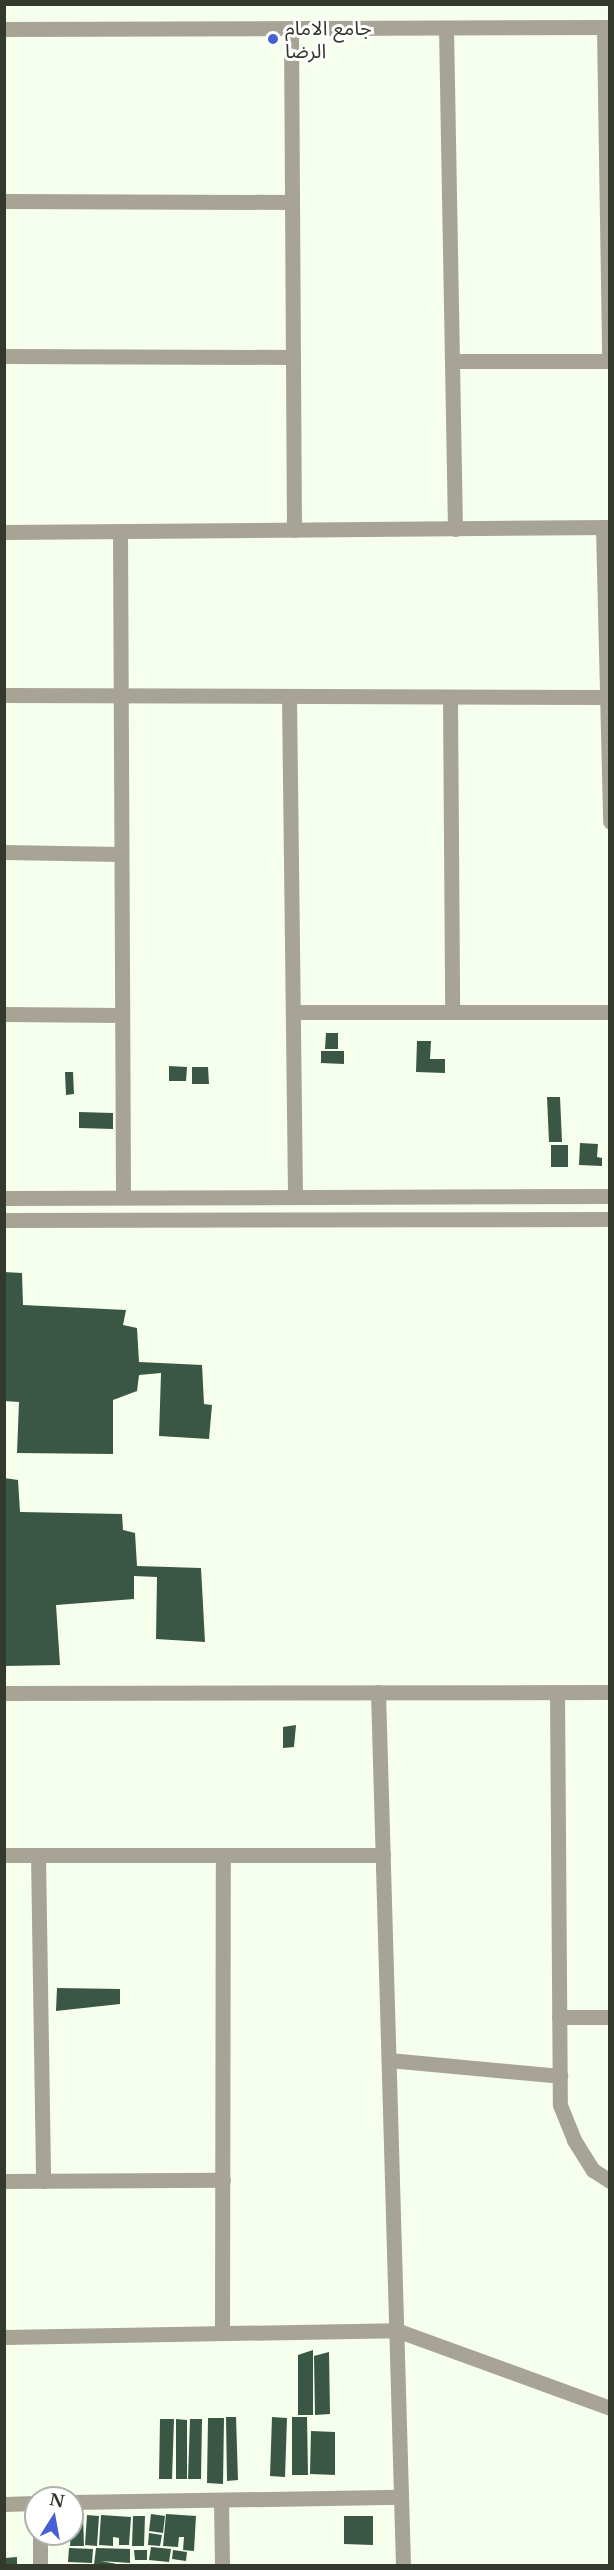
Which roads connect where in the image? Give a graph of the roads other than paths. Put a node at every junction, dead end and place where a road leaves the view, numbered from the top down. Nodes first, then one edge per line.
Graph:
1 (607, 27) edge
2 (291, 28) junction
3 (446, 28) junction
4 (4, 29) edge
5 (4, 201) edge
6 (292, 202) junction
7 (4, 356) edge
8 (293, 357) junction
9 (452, 361) junction
10 (609, 361) edge
11 (606, 527) edge
12 (455, 529) junction
13 (294, 530) junction
14 (120, 531) junction
15 (4, 532) edge
16 (4, 695) edge
17 (120, 696) junction
18 (289, 696) junction
19 (450, 697) junction
20 (607, 697) junction
21 (609, 822) edge
22 (4, 852) edge
23 (121, 854) junction
24 (293, 1012) junction
25 (452, 1012) junction
26 (609, 1012) edge
27 (4, 1014) edge
28 (122, 1015) junction
29 (123, 1196) junction
30 (296, 1196) junction
31 (609, 1196) edge
32 (4, 1198) edge
33 (4, 1220) edge
34 (609, 1220) edge
35 (378, 1692) junction
36 (557, 1692) junction
37 (609, 1692) edge
38 (4, 1693) edge
39 (4, 1855) edge
40 (38, 1855) junction
41 (223, 1855) junction
42 (383, 1856) junction
43 (559, 2017) junction
44 (609, 2017) edge
45 (388, 2060) junction
46 (560, 2076) junction
47 (223, 2180) junction
48 (4, 2181) edge
49 (43, 2181) junction
50 (609, 2181) edge
51 (396, 2330) junction
52 (222, 2333) junction
53 (4, 2337) edge
54 (609, 2408) edge
55 (401, 2497) junction
56 (221, 2500) junction
57 (84, 2502) edge
58 (24, 2503) edge
59 (4, 2504) edge
60 (40, 2546) edge
61 (40, 2565) edge
62 (222, 2565) edge
63 (403, 2565) edge

1 - 3 street
1 - 10 street
2 - 3 street
2 - 4 street
2 - 6 street
3 - 9 street
5 - 6 street
6 - 8 street
7 - 8 street
8 - 13 street
9 - 10 street
9 - 12 street
11 - 12 street
11 - 20 street
12 - 13 street
13 - 14 street
14 - 15 street
14 - 17 street
16 - 17 street
17 - 18 street
17 - 23 street
18 - 19 street
18 - 24 street
19 - 20 street
19 - 25 street
20 - 21 street
22 - 23 street
23 - 28 street
24 - 25 street
24 - 30 street
25 - 26 street
27 - 28 street
28 - 29 street
29 - 30 street
29 - 32 street
30 - 31 street
33 - 34 street
35 - 36 street
35 - 38 street
35 - 42 street
36 - 37 street
36 - 43 street
39 - 40 street
40 - 41 street
40 - 49 street
41 - 42 street
41 - 47 street
42 - 45 street
43 - 44 street
43 - 46 street
45 - 46 street
45 - 51 street
46 - 50 street
47 - 49 street
47 - 52 street
48 - 49 street
51 - 52 street
51 - 54 street
51 - 55 street
52 - 53 street
55 - 56 street
55 - 63 street
56 - 57 street
56 - 62 street
58 - 59 street
60 - 61 street

